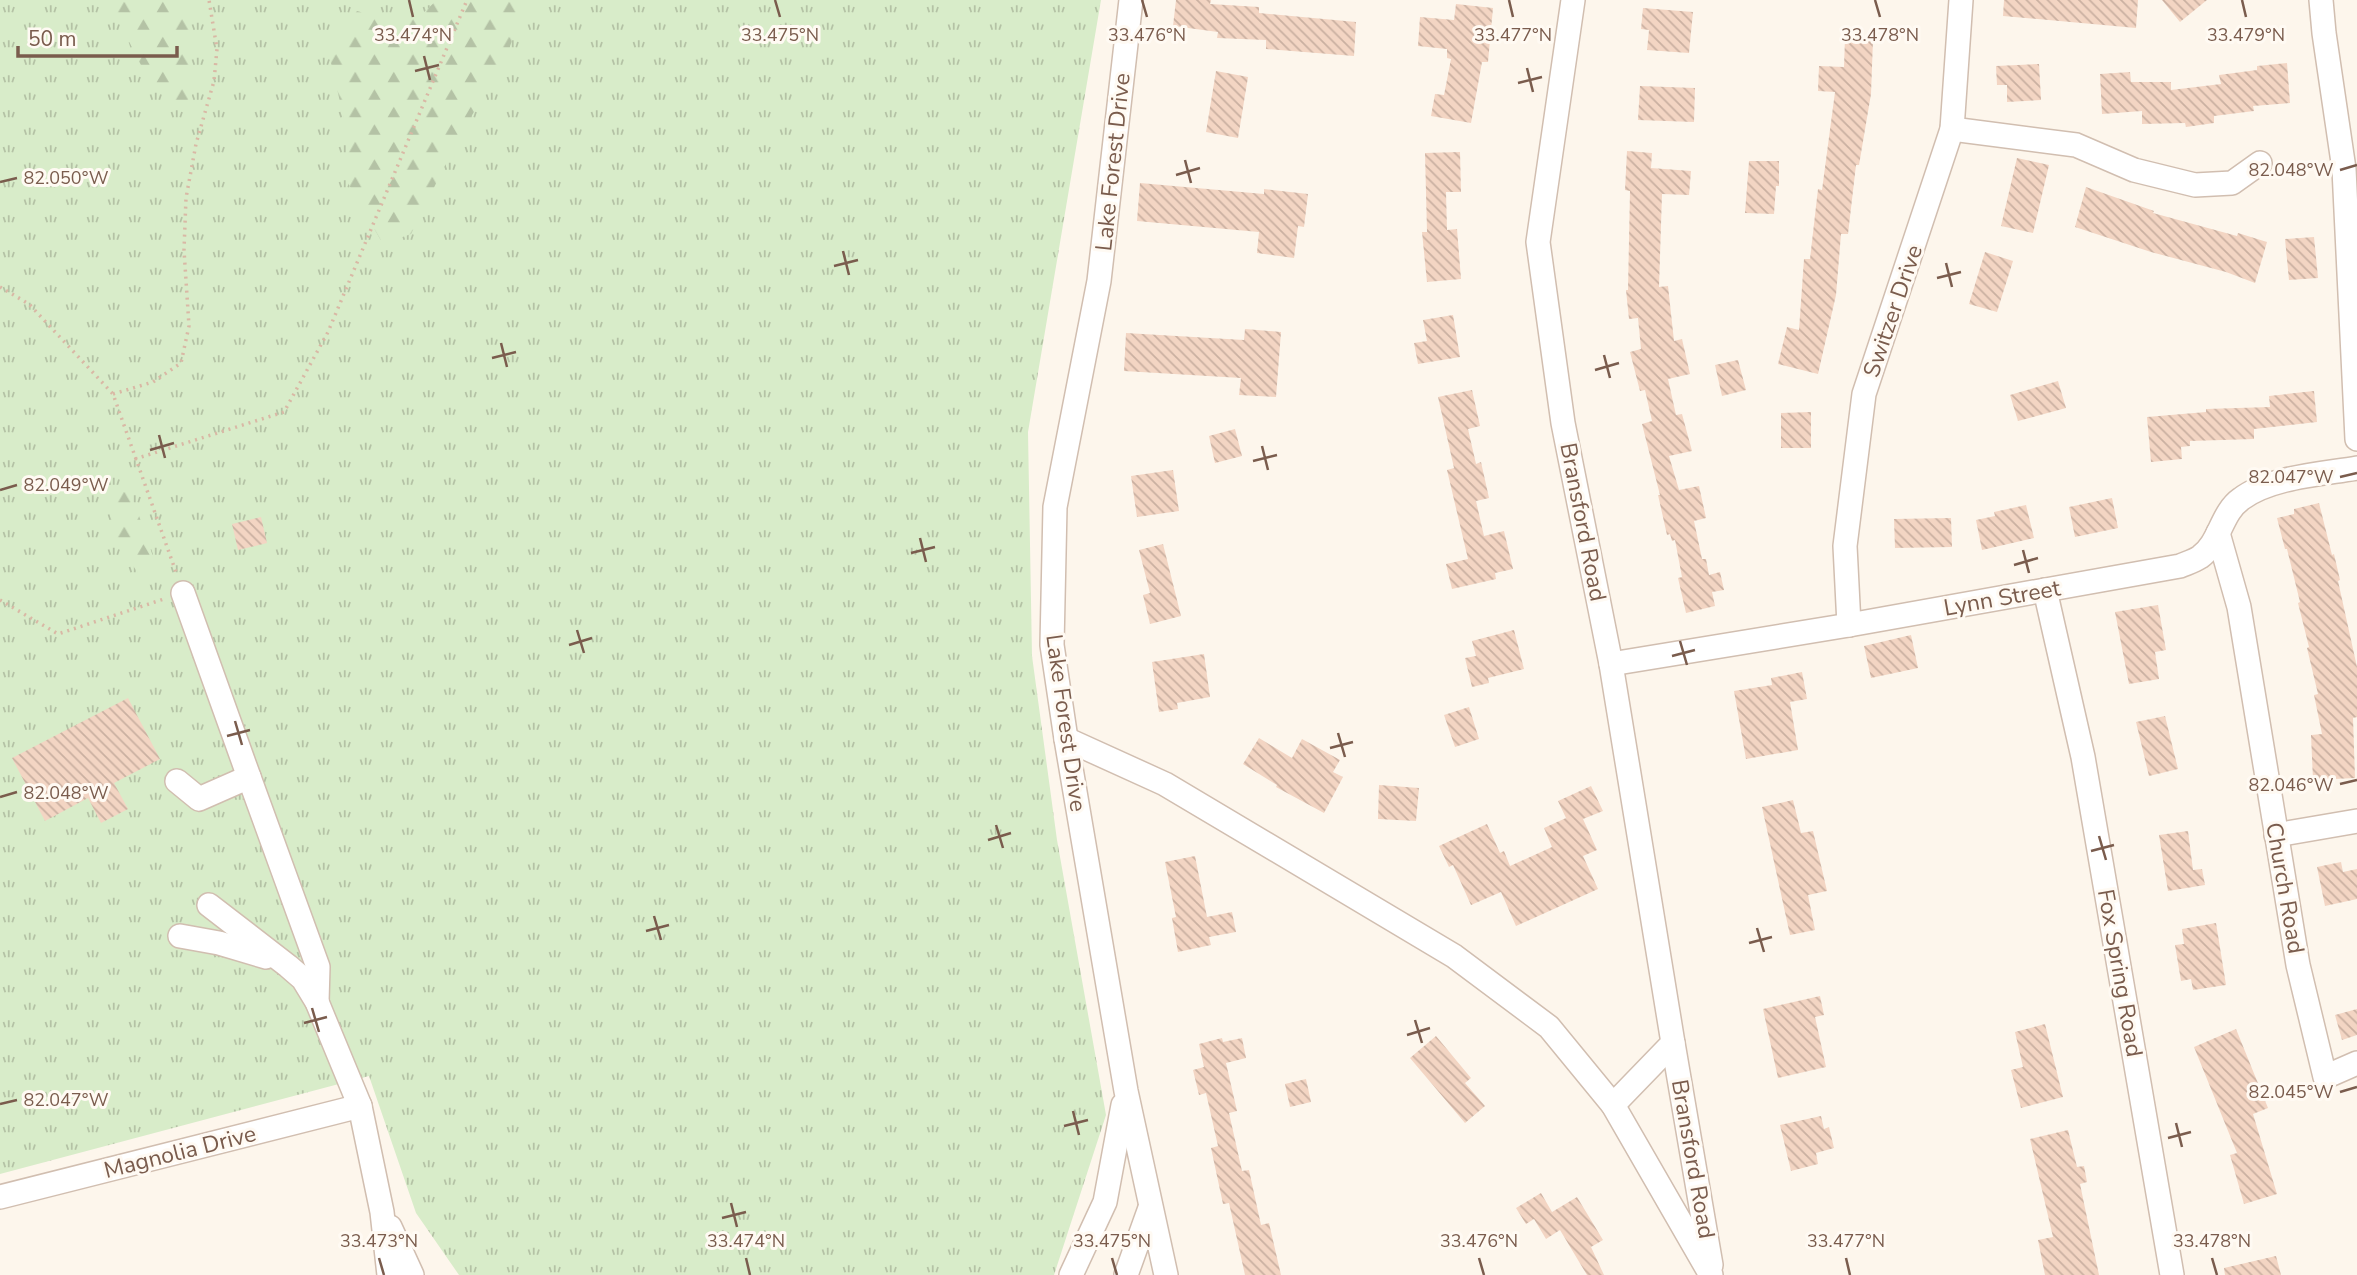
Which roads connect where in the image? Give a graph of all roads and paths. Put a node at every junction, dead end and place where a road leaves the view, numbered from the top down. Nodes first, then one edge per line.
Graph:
1 (209, 0) edge
2 (467, 0) edge
3 (1131, 0) edge
4 (1573, 0) edge
5 (1961, 0) edge
6 (2321, 0) edge
7 (1952, 128) junction
8 (2260, 163) dead end
9 (2351, 169) edge
10 (0, 287) edge
11 (113, 394) junction
12 (2357, 439) edge
13 (135, 459) junction
14 (2357, 468) edge
15 (2218, 533) junction
16 (2045, 590) junction
17 (183, 593) junction
18 (0, 600) edge
19 (1849, 625) junction
20 (1611, 664) junction
21 (1066, 739) junction
22 (249, 778) junction
23 (177, 780) dead end
24 (2357, 821) edge
25 (2276, 835) junction
26 (209, 905) dead end
27 (180, 936) dead end
28 (288, 966) junction
29 (317, 1002) junction
30 (1673, 1043) junction
31 (2357, 1063) edge
32 (1126, 1091) junction
33 (1613, 1105) junction
34 (360, 1106) junction
35 (0, 1197) edge
36 (1150, 1208) junction
37 (382, 1212) junction
38 (389, 1275) edge
39 (412, 1275) edge
40 (1071, 1275) edge
41 (1126, 1275) edge
42 (1166, 1275) edge
43 (1712, 1275) edge
44 (2172, 1275) edge

1 - 11 path
2 - 13 path
3 - 21 street, Lake Forest Drive
4 - 20 street, Bransford Road
5 - 7 street, Switzer Drive
6 - 9 street
7 - 8 street
7 - 19 street, Switzer Drive
9 - 12 street
10 - 11 path
11 - 13 path
13 - 17 path
14 - 15 street, Lynn Street
15 - 16 street, Lynn Street
15 - 25 street, Church Road
16 - 19 street, Lynn Street
16 - 44 street, Fox Spring Road
17 - 18 path
17 - 22 street
19 - 20 street, Lynn Street
20 - 30 street, Bransford Road
21 - 32 street, Lake Forest Drive
21 - 33 street
22 - 23 street
22 - 29 street
24 - 25 street
25 - 31 street, Church Road
26 - 28 street
27 - 28 street
28 - 29 street
29 - 34 street
30 - 33 street, Bransford Road
30 - 43 street, Bransford Road
32 - 36 street, Lake Forest Drive
32 - 40 street
33 - 43 street
34 - 35 street, Magnolia Drive
34 - 37 street
36 - 41 street
36 - 42 street, Lake Forest Drive
37 - 38 street
37 - 39 street

